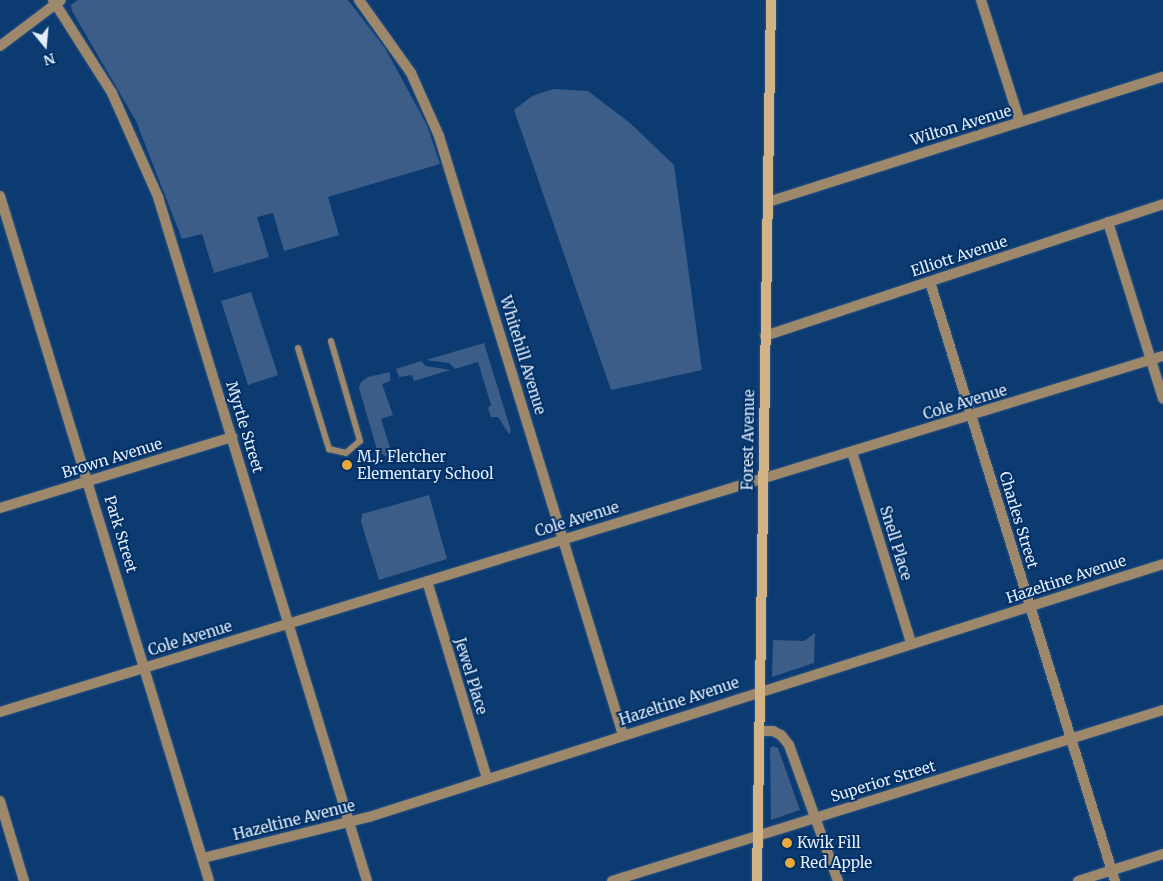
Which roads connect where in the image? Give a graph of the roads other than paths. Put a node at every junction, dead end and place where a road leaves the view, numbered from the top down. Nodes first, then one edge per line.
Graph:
1 (359, 0) edge
2 (770, 0) edge
3 (981, 0) edge
4 (57, 1) edge
5 (0, 46) edge
6 (1163, 77) edge
7 (1020, 122) junction
8 (0, 196) edge
9 (768, 202) junction
10 (1163, 204) edge
11 (1108, 222) junction
12 (930, 282) junction
13 (765, 336) junction
14 (331, 341) dead end
15 (298, 348) dead end
16 (1163, 356) edge
17 (1151, 360) junction
18 (1163, 399) edge
19 (972, 416) junction
20 (232, 437) junction
21 (852, 452) junction
22 (762, 478) junction
23 (89, 481) junction
24 (0, 508) edge
25 (563, 539) junction
26 (1163, 564) edge
27 (427, 581) junction
28 (1030, 606) junction
29 (289, 623) junction
30 (911, 643) junction
31 (146, 667) junction
32 (760, 691) junction
33 (1163, 710) edge
34 (0, 712) edge
35 (760, 731) junction
36 (624, 735) junction
37 (1071, 739) junction
38 (487, 779) junction
39 (0, 801) edge
40 (814, 818) junction
41 (350, 822) junction
42 (758, 834) junction
43 (1163, 854) edge
44 (203, 858) junction
45 (1112, 870) junction
46 (24, 881) edge
47 (210, 881) edge
48 (367, 881) edge
49 (612, 881) edge
50 (757, 881) edge
51 (838, 881) edge
52 (1078, 881) edge
53 (1115, 881) edge

1 - 25 street, Whitehill Avenue
2 - 9 main road, Forest Avenue
3 - 7 street
4 - 5 street
4 - 20 street, Myrtle Street
6 - 7 street, Wilton Avenue
7 - 9 street, Wilton Avenue
8 - 23 street, Park Street
9 - 13 main road, Forest Avenue
10 - 11 street, Elliott Avenue
11 - 12 street, Elliott Avenue
11 - 17 street
12 - 13 street, Elliott Avenue
12 - 19 street, Charles Street
13 - 22 main road, Forest Avenue
14 - 15 lane
16 - 17 street, Cole Avenue
17 - 18 street
17 - 19 street, Cole Avenue
19 - 21 street, Cole Avenue
19 - 28 street, Charles Street
20 - 23 street, Brown Avenue
20 - 29 street, Myrtle Street
21 - 22 street, Cole Avenue
21 - 30 street, Snell Place
22 - 25 street, Cole Avenue
22 - 32 main road, Forest Avenue
23 - 24 street, Brown Avenue
23 - 31 street, Park Street
25 - 27 street, Cole Avenue
25 - 36 street, Whitehill Avenue
26 - 28 street, Hazeltine Avenue
27 - 29 street, Cole Avenue
27 - 38 street, Jewel Place
28 - 30 street, Hazeltine Avenue
28 - 37 street, Charles Street
29 - 31 street, Cole Avenue
29 - 41 street, Myrtle Street
30 - 32 street, Hazeltine Avenue
31 - 34 street, Cole Avenue
31 - 44 street, Park Street
32 - 35 main road, Forest Avenue
32 - 36 street, Hazeltine Avenue
33 - 37 street, Superior Street
35 - 40 street
35 - 42 main road, Forest Avenue
36 - 38 street, Hazeltine Avenue
37 - 40 street, Superior Street
37 - 45 street, Charles Street
38 - 41 street, Hazeltine Avenue
39 - 46 street
40 - 42 street, Superior Street
40 - 51 street
41 - 44 street, Hazeltine Avenue
41 - 48 street, Myrtle Street
42 - 49 street, Superior Street
42 - 50 main road, Forest Avenue
43 - 45 street
44 - 47 street, Park Street
45 - 52 street
45 - 53 street, Charles Street

